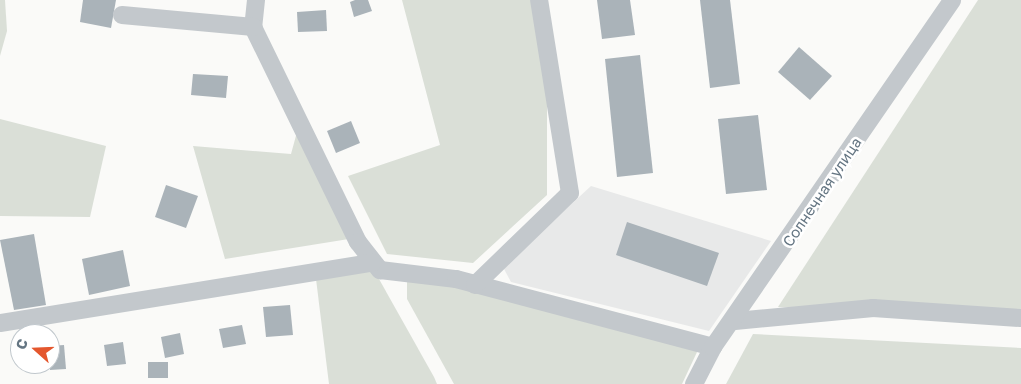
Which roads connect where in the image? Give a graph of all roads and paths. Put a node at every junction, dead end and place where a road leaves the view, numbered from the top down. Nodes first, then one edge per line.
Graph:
1 (256, 0) edge
2 (539, 0) edge
3 (952, 0) edge
4 (122, 15) dead end
5 (253, 28) junction
6 (372, 262) junction
7 (475, 285) junction
8 (1021, 318) edge
9 (735, 321) junction
10 (0, 323) edge
11 (713, 347) junction
12 (694, 384) edge

1 - 5 street
2 - 7 street
3 - 9 street, Солнечная улица
4 - 5 street
5 - 6 street
6 - 7 street
6 - 10 street
7 - 11 street
8 - 9 street
9 - 11 street, Солнечная улица
11 - 12 street, Солнечная улица

